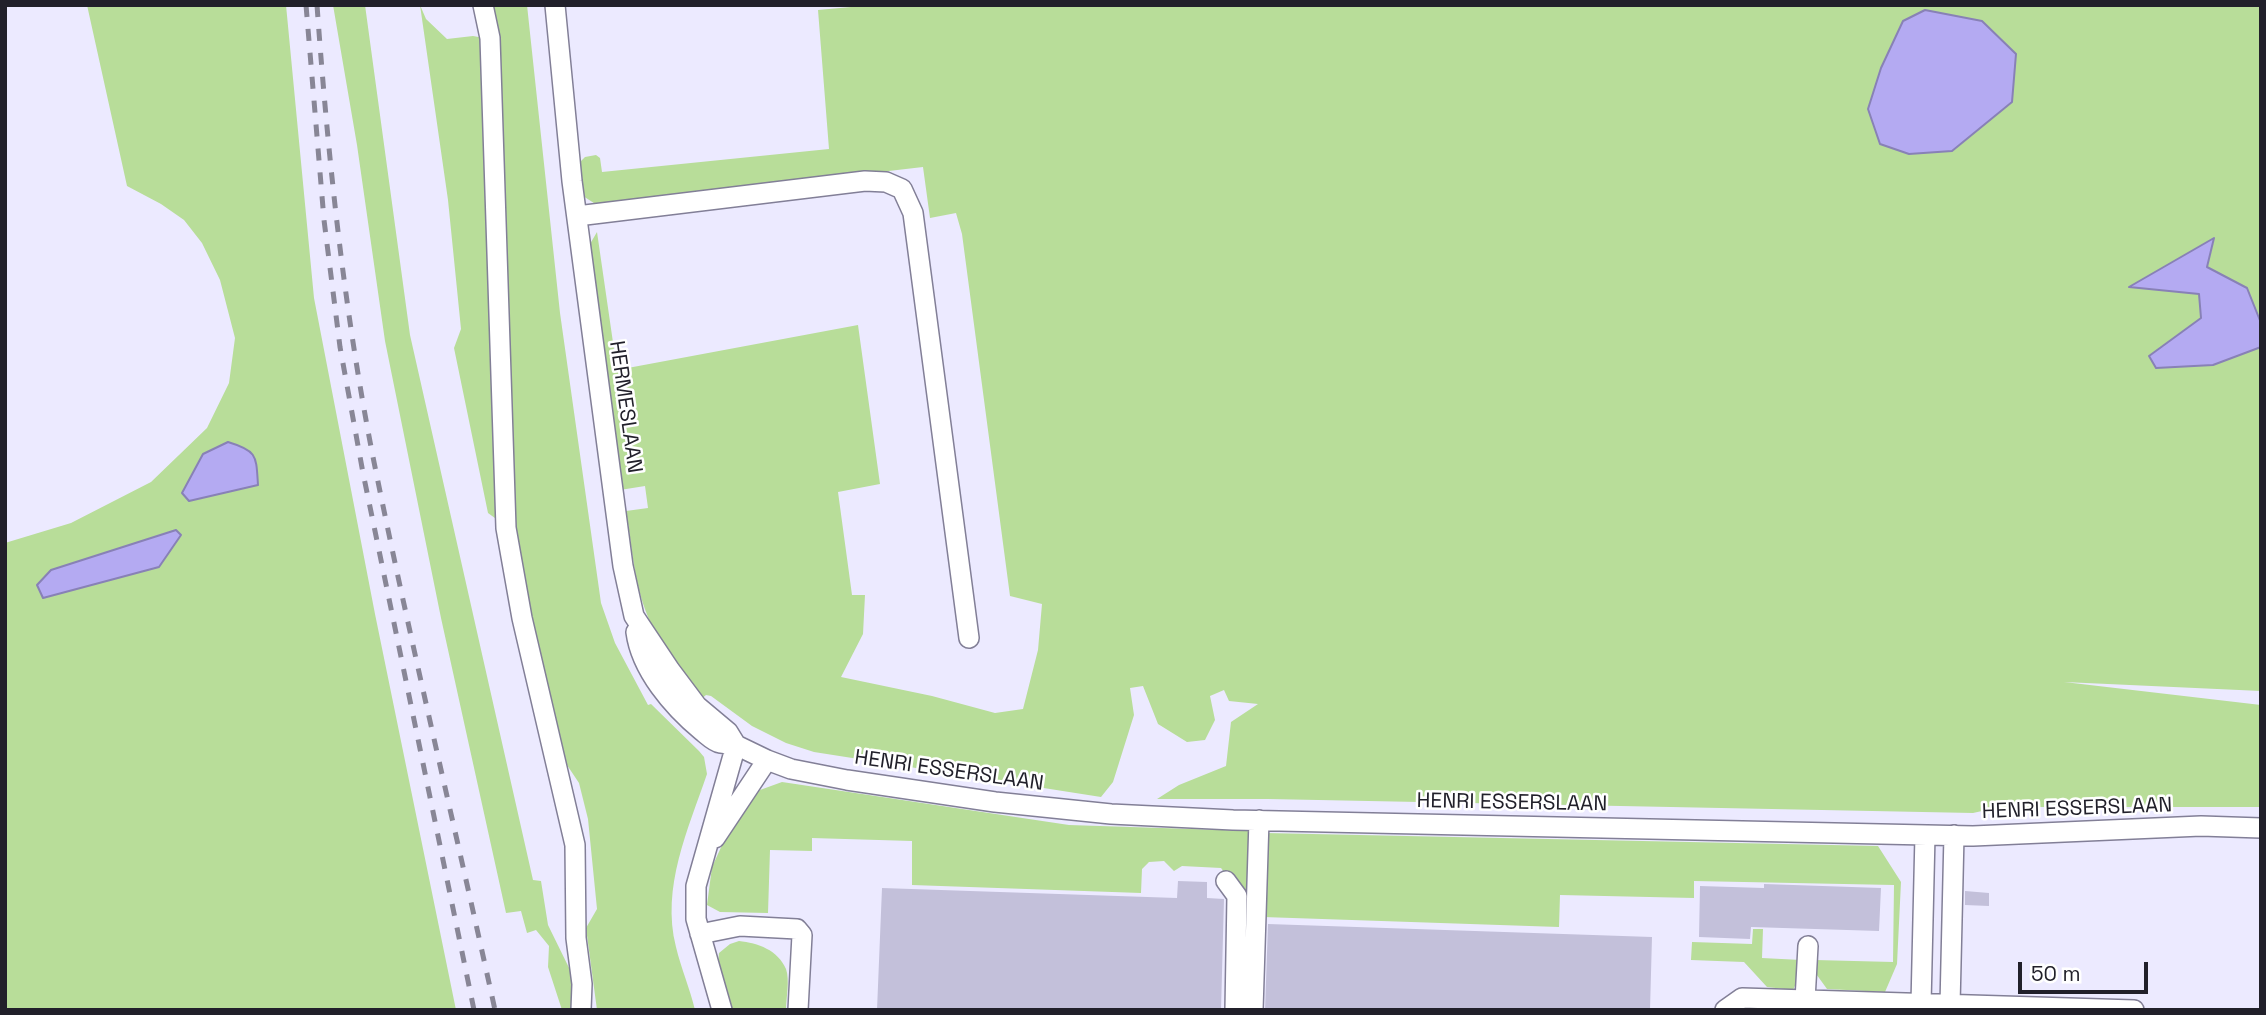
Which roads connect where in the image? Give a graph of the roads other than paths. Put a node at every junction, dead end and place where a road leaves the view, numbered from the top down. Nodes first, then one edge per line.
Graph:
1 (483, 5) edge
2 (555, 5) edge
3 (577, 216) junction
4 (969, 638) dead end
5 (736, 744) junction
6 (767, 760) junction
7 (1259, 820) junction
8 (2261, 828) edge
9 (1925, 835) junction
10 (1954, 835) junction
11 (704, 856) junction
12 (1226, 881) dead end
13 (700, 934) junction
14 (1808, 946) dead end
15 (1805, 1000) junction
16 (1921, 1004) junction
17 (1950, 1005) junction
18 (582, 1010) edge
19 (722, 1010) edge
20 (798, 1010) edge
21 (1235, 1010) edge
22 (1253, 1010) edge
23 (1725, 1010) edge
24 (2134, 1010) edge

1 - 18 street
2 - 3 street, HERMESLAAN
3 - 4 street
3 - 5 street, HERMESLAAN
5 - 6 street
5 - 11 street
6 - 7 street, HENRI ESSERSLAAN
6 - 11 street
7 - 9 street, HENRI ESSERSLAAN
7 - 22 street
8 - 10 street, HENRI ESSERSLAAN
9 - 10 street, HENRI ESSERSLAAN
9 - 16 street
10 - 17 street
11 - 13 street
12 - 21 street
13 - 19 street
13 - 20 street
14 - 15 street
15 - 16 street
15 - 23 street
16 - 17 street
17 - 24 street

